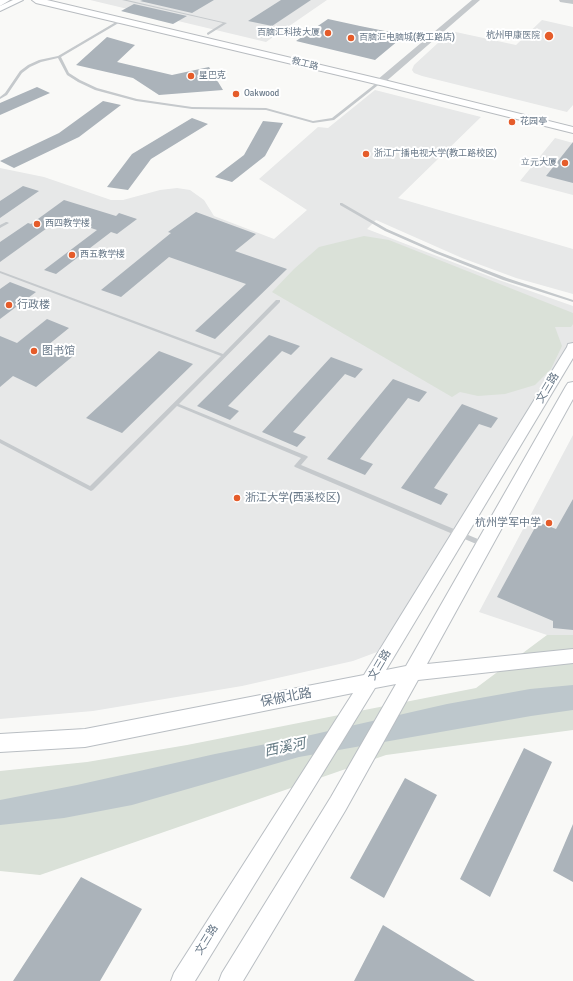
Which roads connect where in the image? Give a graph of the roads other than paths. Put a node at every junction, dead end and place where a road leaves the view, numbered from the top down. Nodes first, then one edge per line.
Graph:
1 (6, 0) edge
2 (19, 0) edge
3 (36, 0) edge
4 (62, 0) edge
5 (123, 0) edge
6 (476, 0) edge
7 (563, 0) edge
8 (149, 2) dead end
9 (573, 2) edge
10 (0, 3) edge
11 (145, 5) junction
12 (0, 10) edge
13 (121, 20) junction
14 (208, 34) junction
15 (58, 57) junction
16 (383, 79) junction
17 (0, 98) edge
18 (573, 123) edge
19 (573, 130) edge
20 (341, 204) dead end
21 (7, 223) dead end
22 (0, 227) edge
23 (0, 272) edge
24 (278, 301) dead end
25 (573, 301) edge
26 (573, 347) edge
27 (224, 356) junction
28 (573, 386) edge
29 (176, 404) junction
30 (0, 441) edge
31 (460, 534) junction
32 (485, 544) junction
33 (573, 656) edge
34 (412, 673) junction
35 (370, 681) junction
36 (0, 743) edge
37 (182, 981) edge
38 (230, 981) edge

1 - 10 main road
2 - 12 main road
3 - 13 main road, 教工路
4 - 14 main road, 教工路
5 - 11 lane
6 - 16 street
7 - 9 street
8 - 11 lane
11 - 14 lane
13 - 15 lane
13 - 16 main road, 教工路
14 - 16 main road, 教工路
15 - 16 lane
15 - 17 lane
16 - 18 main road, 教工路
16 - 19 main road, 教工路
20 - 25 lane
21 - 22 lane
23 - 27 lane
24 - 27 lane
26 - 31 main road, 文三路
27 - 29 lane
28 - 32 main road, 文三路
29 - 30 lane
29 - 31 lane
31 - 32 lane
31 - 35 main road, 文三路
32 - 34 main road, 文三路
33 - 34 main road, 保俶北路
34 - 35 main road, 保俶北路
34 - 38 main road, 文三路
35 - 36 main road, 保俶北路
35 - 37 main road, 文三路

